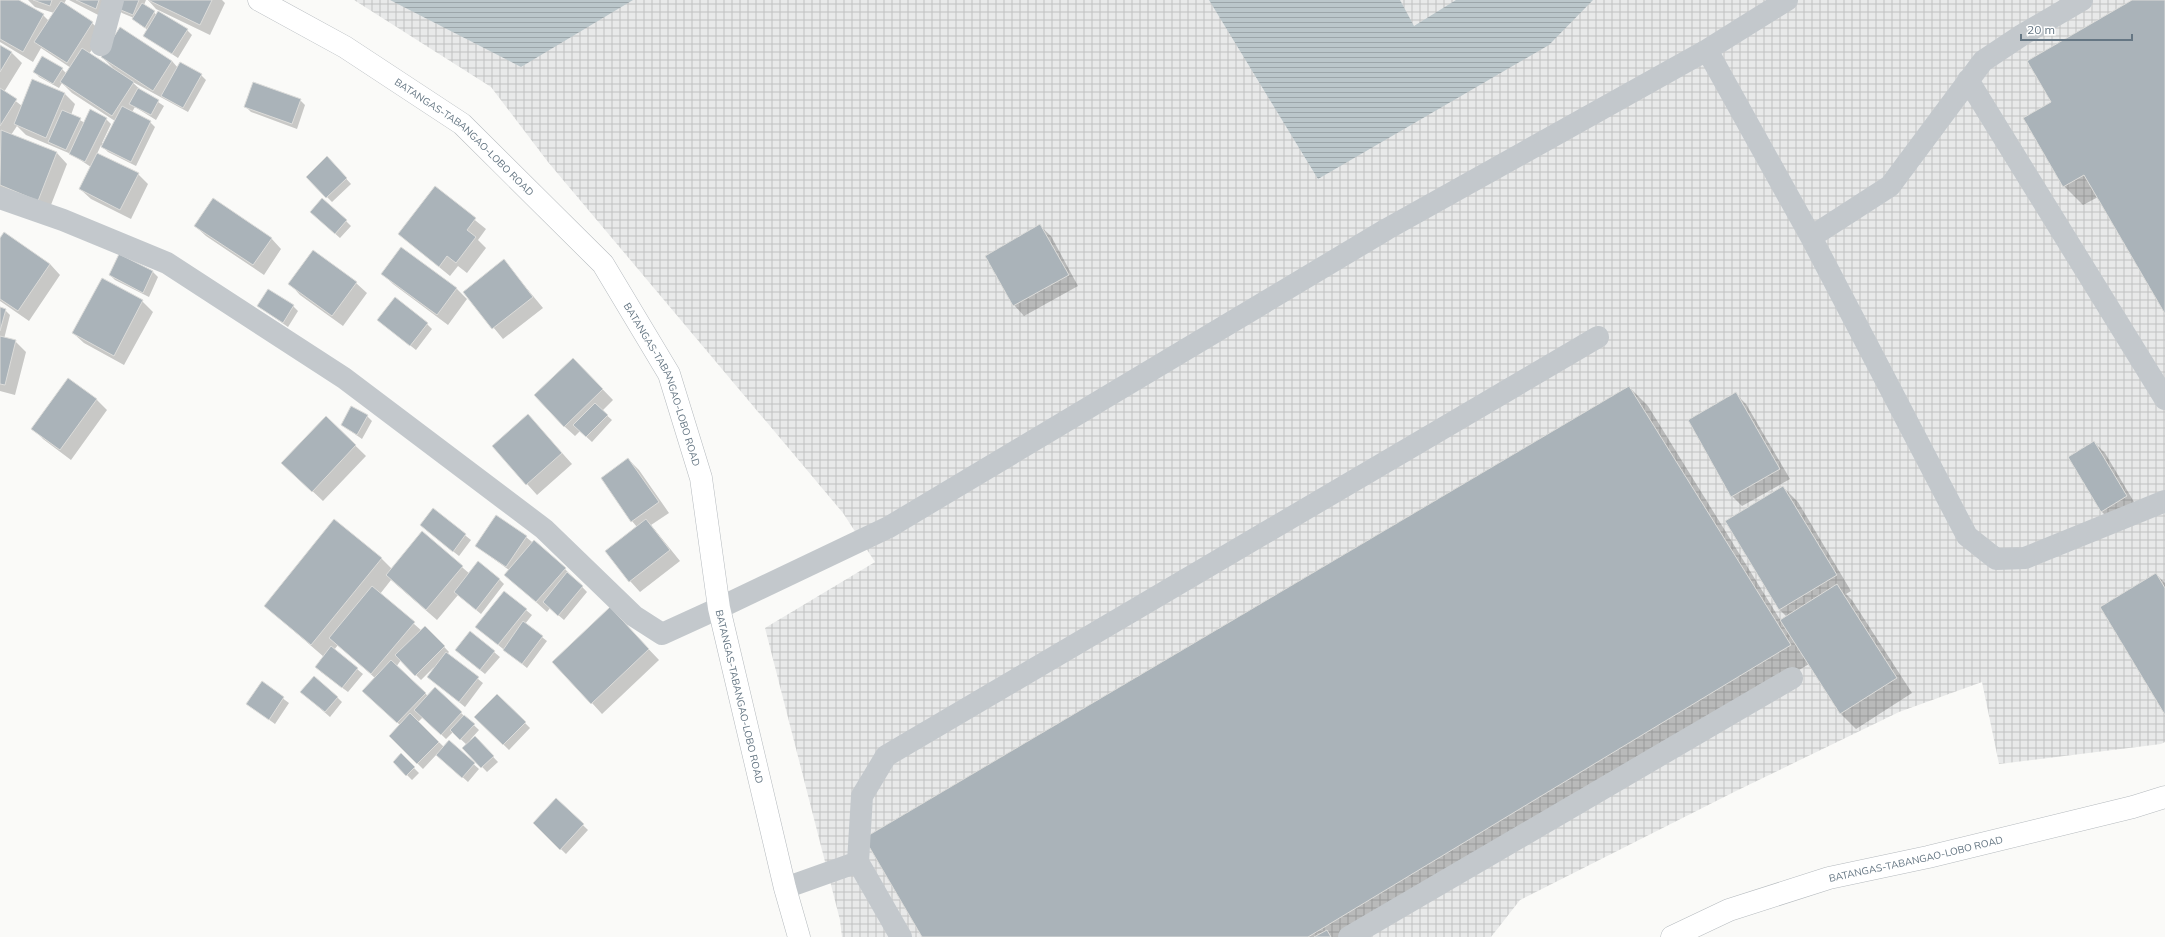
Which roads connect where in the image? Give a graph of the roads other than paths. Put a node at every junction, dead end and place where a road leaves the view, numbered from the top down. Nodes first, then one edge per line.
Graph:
1 (113, 0) edge
2 (259, 0) edge
3 (1787, 0) edge
4 (2082, 0) edge
5 (101, 45) dead end
6 (1707, 50) junction
7 (1968, 80) junction
8 (0, 198) edge
9 (1811, 237) junction
10 (1598, 337) dead end
11 (2165, 399) edge
12 (2165, 500) edge
13 (718, 608) junction
14 (1792, 678) dead end
15 (2165, 796) edge
16 (858, 862) junction
17 (785, 888) junction
18 (799, 937) edge
19 (901, 937) edge
20 (1349, 937) edge
21 (1672, 937) edge

1 - 5 street
2 - 13 main road, BATANGAS-TABANGAO-LOBO ROAD
3 - 6 street
4 - 7 street
6 - 9 street
6 - 13 street
7 - 9 street
7 - 11 street
8 - 13 street
9 - 12 street
10 - 16 street
13 - 17 main road, BATANGAS-TABANGAO-LOBO ROAD
14 - 20 street
15 - 21 main road, BATANGAS-TABANGAO-LOBO ROAD
16 - 17 street
16 - 19 street
17 - 18 main road, BATANGAS-TABANGAO-LOBO ROAD

